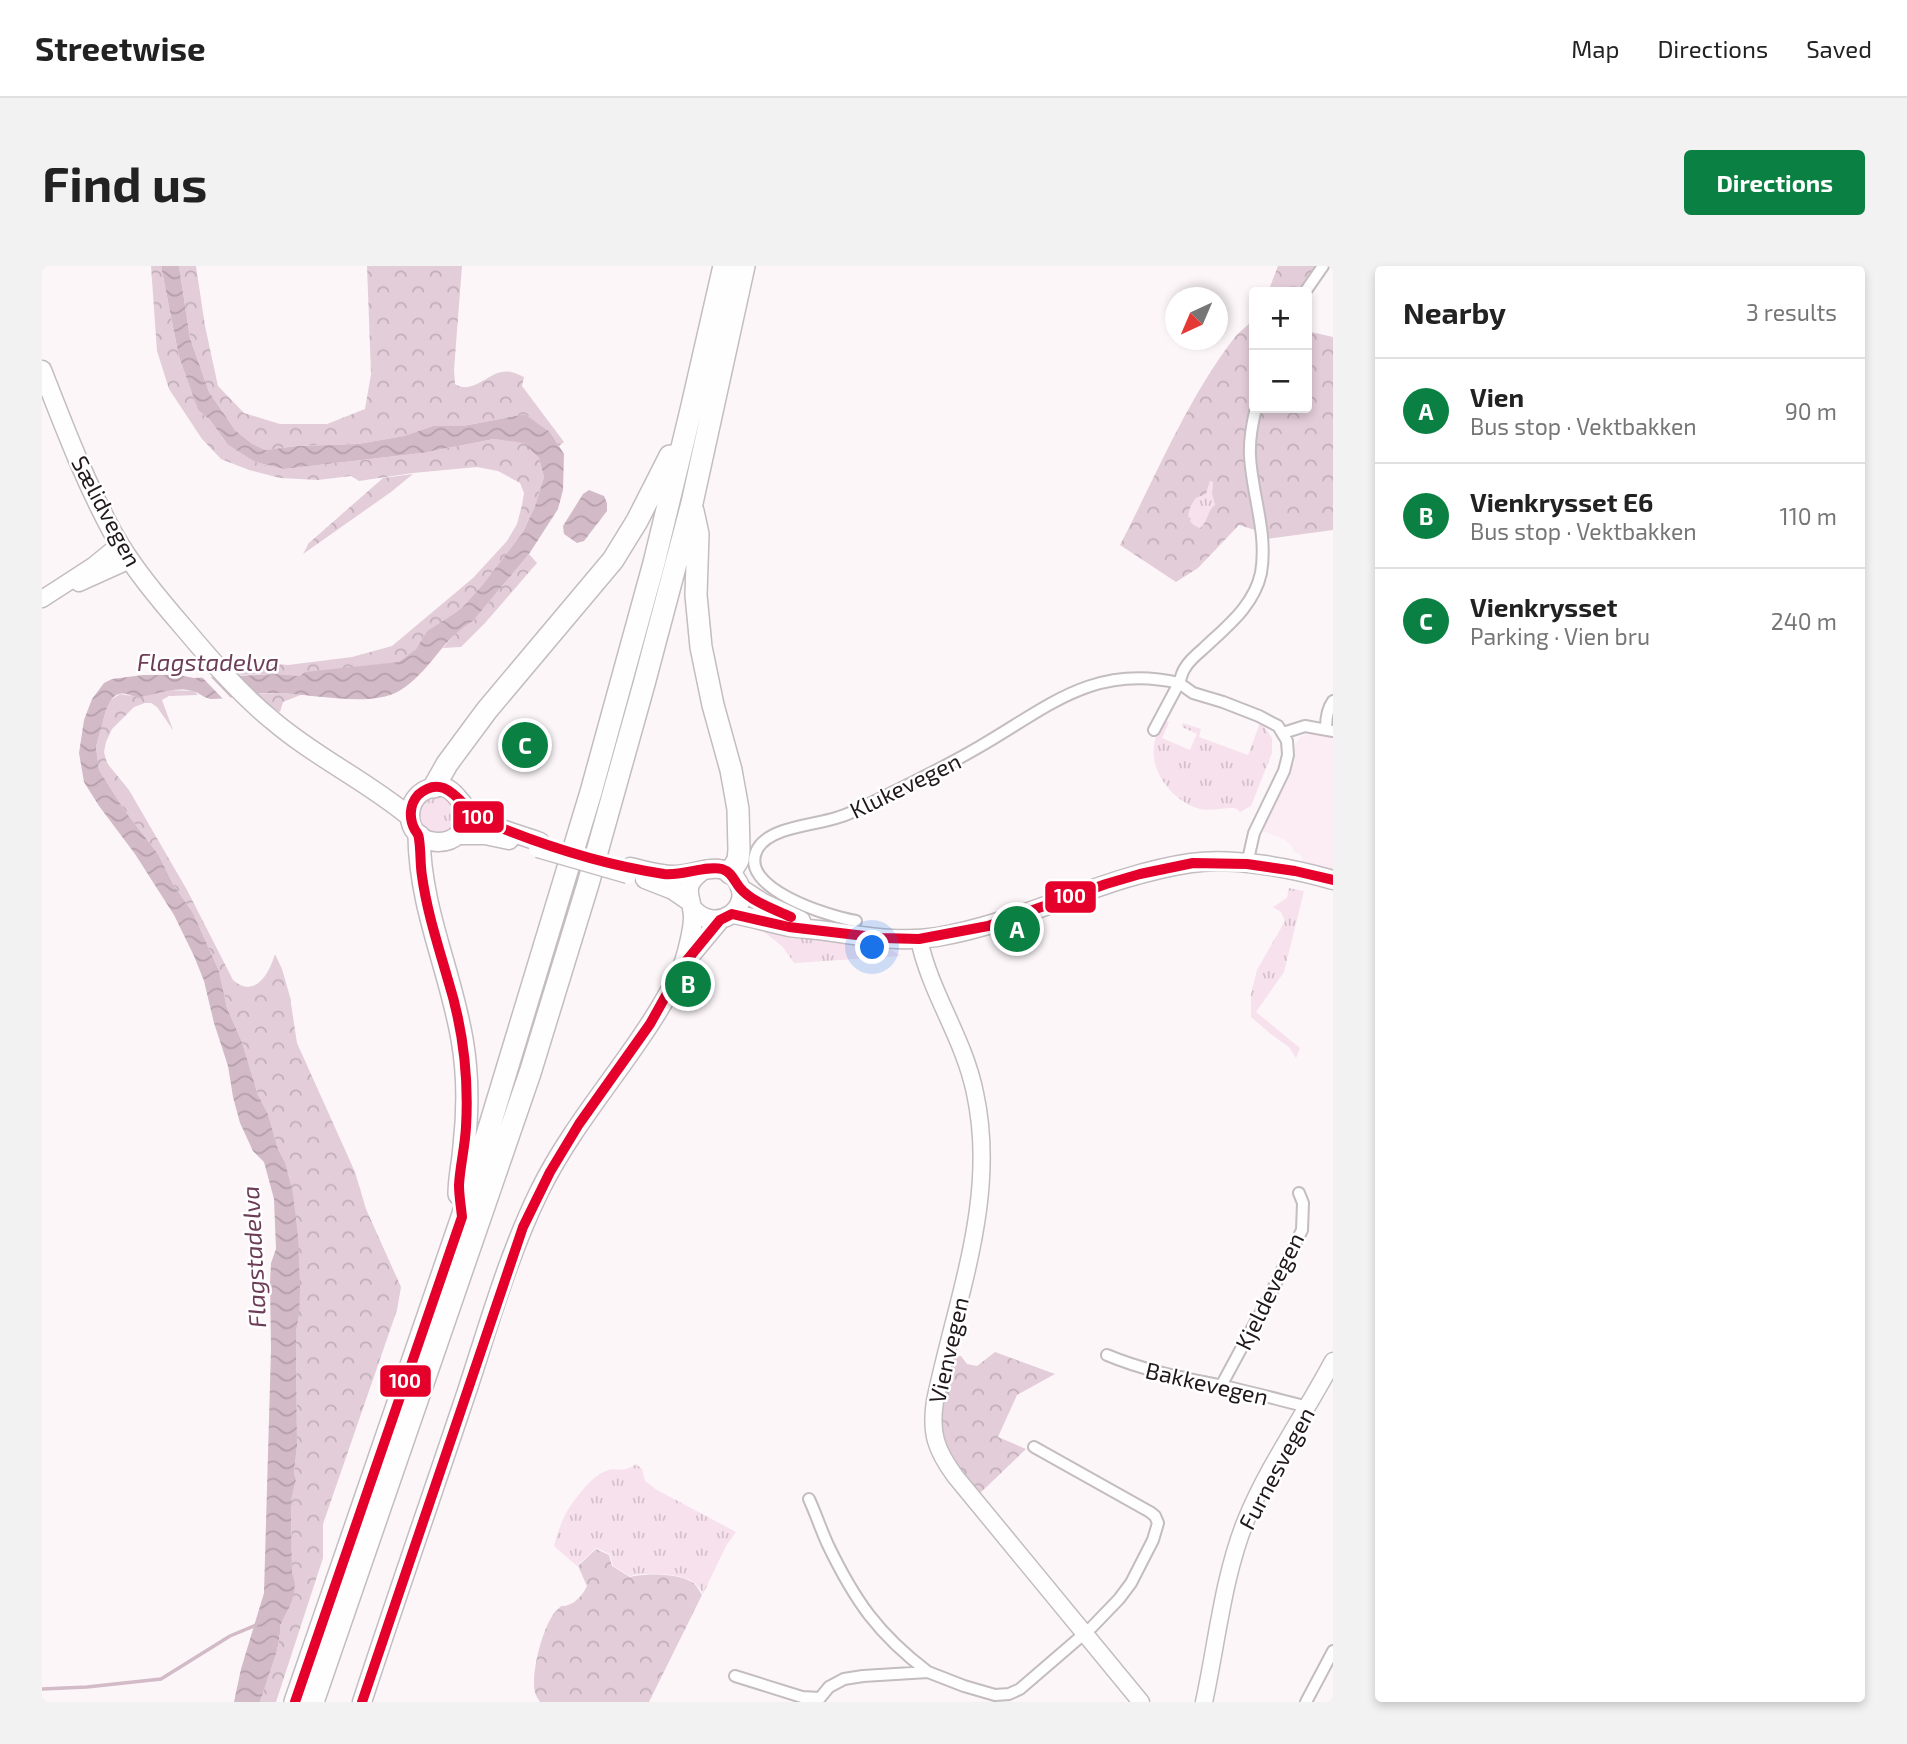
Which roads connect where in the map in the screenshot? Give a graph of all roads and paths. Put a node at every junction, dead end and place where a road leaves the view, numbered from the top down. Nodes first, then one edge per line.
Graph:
1 (724, 266) edge
2 (744, 266) edge
3 (1323, 266) edge
4 (1308, 287) edge
5 (42, 370) edge
6 (691, 410) junction
7 (1255, 413) edge
8 (692, 503) junction
9 (120, 544) junction
10 (131, 560) junction
11 (48, 596) edge
12 (1179, 683) junction
13 (1333, 701) edge
14 (1154, 730) dead end
15 (1330, 730) edge
16 (1283, 733) junction
17 (366, 784) junction
18 (428, 790) junction
19 (465, 807) junction
20 (415, 826) junction
21 (458, 835) junction
22 (539, 845) junction
23 (1247, 864) junction
24 (629, 871) junction
25 (702, 871) junction
26 (735, 880) junction
27 (1333, 880) edge
28 (691, 905) junction
29 (726, 917) junction
30 (856, 921) dead end
31 (818, 930) junction
32 (919, 939) junction
33 (683, 965) junction
34 (1300, 1193) dead end
35 (462, 1217) junction
36 (1107, 1355) dead end
37 (1333, 1361) edge
38 (1221, 1386) junction
39 (1308, 1407) junction
40 (1034, 1447) dead end
41 (809, 1500) dead end
42 (1084, 1634) junction
43 (1333, 1651) edge
44 (928, 1672) junction
45 (735, 1676) dead end
46 (823, 1700) edge
47 (295, 1702) edge
48 (313, 1702) edge
49 (362, 1702) edge
50 (1141, 1702) edge
51 (1204, 1702) edge
52 (1306, 1702) edge

1 - 6 highway
2 - 8 highway
3 - 4 street
5 - 9 main road, Sælidvegen
6 - 18 highway
6 - 35 highway
7 - 12 street
8 - 26 highway
8 - 48 highway
9 - 10 main road, Sælidvegen
9 - 11 main road
10 - 11 main road
10 - 17 main road, Sælidvegen
12 - 14 street
12 - 16 street, Klukevegen
12 - 30 street, Klukevegen
13 - 15 street
15 - 16 street
16 - 23 street
17 - 18 main road
17 - 20 main road
18 - 19 main road
18 - 20 main road
19 - 21 main road
19 - 22 main road
20 - 21 main road
20 - 35 highway
21 - 22 main road
22 - 24 main road, bridge
23 - 27 main road
23 - 32 main road
24 - 25 main road
24 - 28 main road
25 - 26 main road
25 - 28 main road
26 - 29 main road
26 - 31 main road
28 - 29 main road
28 - 33 main road
29 - 31 main road
29 - 33 main road
31 - 32 main road
32 - 42 main road, Vienvegen
33 - 49 main road
34 - 38 street, Kjeldevegen
35 - 47 highway
36 - 38 street, Bakkevegen
37 - 39 main road, Furnesvegen
38 - 39 street, Bakkevegen
39 - 51 main road, Furnesvegen
40 - 42 street
41 - 44 street
42 - 44 street
42 - 50 main road, Vienvegen
43 - 52 street
44 - 46 street
45 - 46 street

